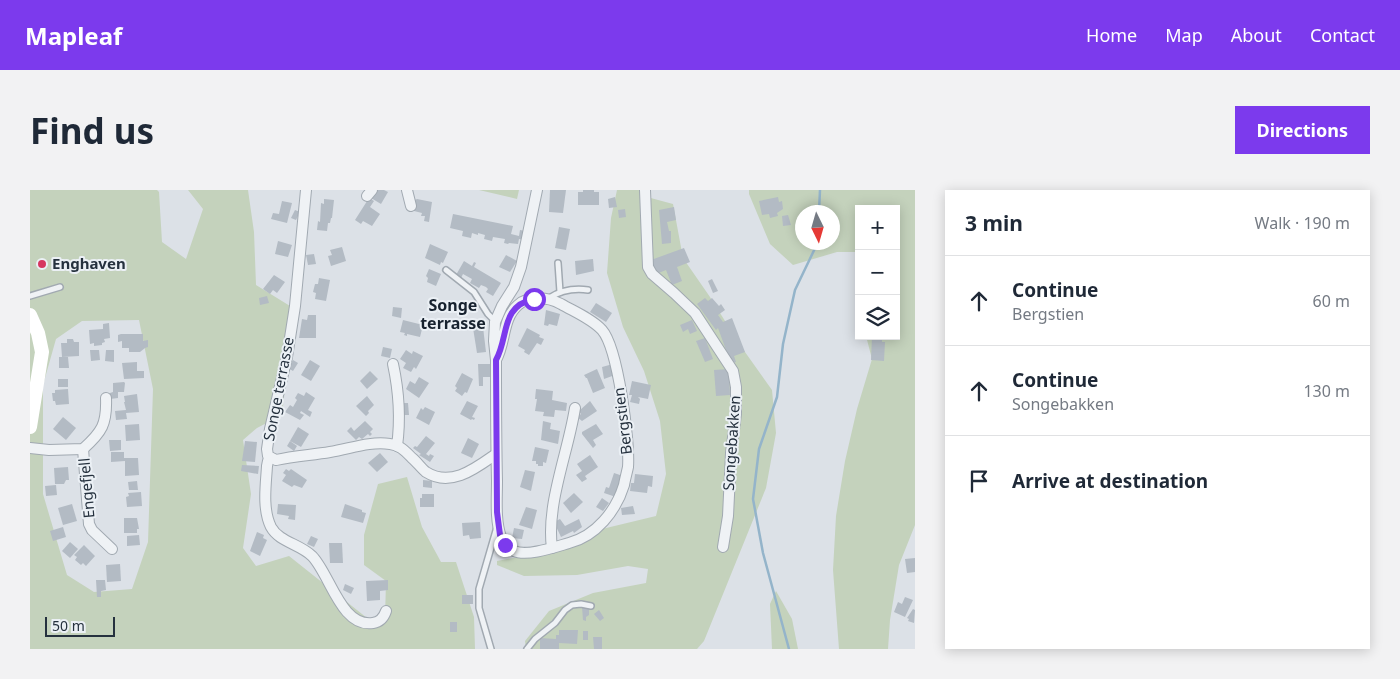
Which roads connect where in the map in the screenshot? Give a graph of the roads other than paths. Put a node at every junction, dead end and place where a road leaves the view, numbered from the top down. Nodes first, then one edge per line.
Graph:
1 (305, 190) edge
2 (407, 190) edge
3 (537, 190) edge
4 (645, 190) edge
5 (411, 206) dead end
6 (558, 263) dead end
7 (446, 270) dead end
8 (60, 287) dead end
9 (588, 290) dead end
10 (560, 292) junction
11 (30, 296) edge
12 (548, 298) junction
13 (30, 315) edge
14 (495, 322) junction
15 (496, 360) junction
16 (393, 364) dead end
17 (106, 398) dead end
18 (575, 408) dead end
19 (30, 428) edge
20 (397, 446) junction
21 (30, 448) edge
22 (83, 449) junction
23 (496, 454) junction
24 (271, 458) junction
25 (499, 525) junction
26 (723, 547) dead end
27 (552, 548) junction
28 (112, 549) dead end
29 (591, 606) dead end
30 (386, 611) dead end
31 (491, 649) edge
32 (527, 649) edge

1 - 24 street, Songe terrasse
2 - 5 street
3 - 14 street
4 - 26 street, Songebakken
6 - 10 lane
7 - 14 lane
8 - 11 lane
9 - 10 lane
10 - 12 lane
12 - 15 street
12 - 27 street, Bergstien
13 - 19 street
14 - 15 street
15 - 23 street
16 - 20 street
17 - 22 street, Engefjell
18 - 27 street
20 - 23 street
20 - 24 street, Songe terrasse
21 - 22 street, Engefjell
22 - 28 street, Engefjell
23 - 25 street
24 - 30 street
25 - 27 street
25 - 31 lane
29 - 32 lane

